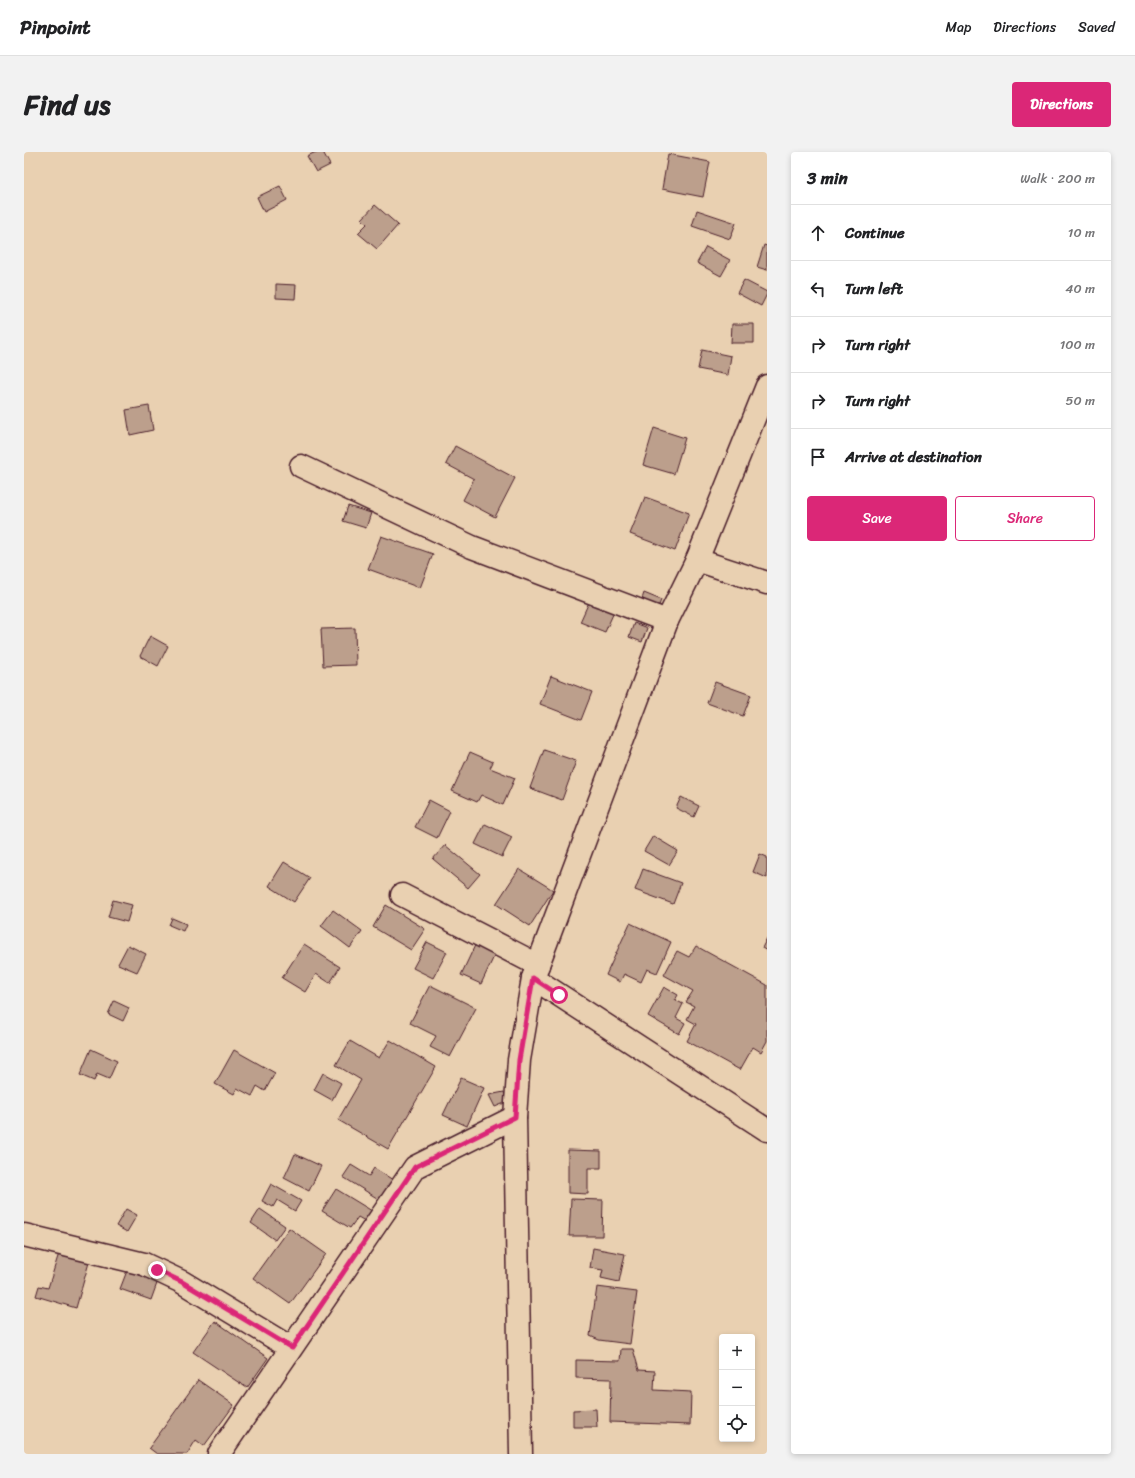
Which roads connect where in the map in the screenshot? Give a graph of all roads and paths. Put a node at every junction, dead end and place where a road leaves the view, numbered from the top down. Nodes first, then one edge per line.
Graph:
1 (767, 386) edge
2 (301, 466) dead end
3 (697, 560) junction
4 (767, 583) edge
5 (667, 620) junction
6 (402, 895) dead end
7 (535, 972) junction
8 (515, 1117) junction
9 (767, 1130) edge
10 (24, 1234) edge
11 (292, 1348) junction
12 (219, 1454) edge
13 (521, 1454) edge

1 - 3 street
2 - 5 street
3 - 4 street
3 - 5 street
5 - 7 street
6 - 7 street
7 - 8 street
7 - 9 street
8 - 11 street
8 - 13 street
10 - 11 street
11 - 12 street

